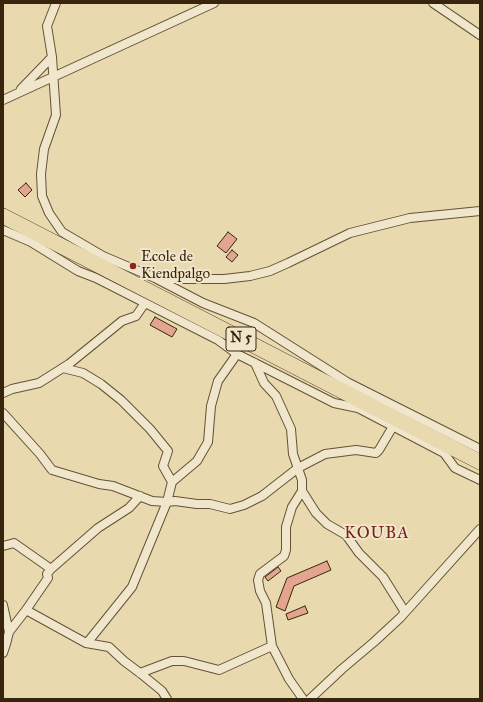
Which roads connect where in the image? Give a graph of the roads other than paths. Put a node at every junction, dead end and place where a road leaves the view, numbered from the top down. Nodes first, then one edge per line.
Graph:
1 (56, 3) edge
2 (214, 3) edge
3 (433, 3) edge
4 (480, 34) edge
5 (52, 57) junction
6 (54, 77) junction
7 (16, 93) junction
8 (3, 100) edge
9 (480, 211) edge
10 (3, 216) edge
11 (3, 230) edge
12 (155, 278) junction
13 (145, 303) junction
14 (237, 354) junction
15 (255, 363) junction
16 (63, 368) junction
17 (3, 393) edge
18 (3, 413) edge
19 (395, 423) junction
20 (480, 449) edge
21 (480, 462) edge
22 (298, 468) junction
23 (480, 480) edge
24 (172, 482) junction
25 (302, 491) junction
26 (140, 496) junction
27 (167, 502) junction
28 (480, 529) edge
29 (3, 546) edge
30 (51, 569) junction
31 (3, 605) edge
32 (26, 610) junction
33 (405, 612) junction
34 (9, 632) junction
35 (87, 643) junction
36 (272, 646) junction
37 (3, 652) edge
38 (140, 673) junction
39 (167, 699) edge
40 (302, 699) edge
41 (310, 699) edge

1 - 5 street
2 - 6 street
3 - 4 street
5 - 6 street
5 - 7 street
6 - 7 street
6 - 12 street
7 - 8 street
9 - 12 street
10 - 19 highway, N 5
11 - 13 street
12 - 20 street
13 - 14 street
13 - 16 street
14 - 15 street
14 - 24 street
15 - 19 street
15 - 22 street
16 - 17 street
16 - 24 street
18 - 26 street
19 - 21 highway, N 5
19 - 22 street
19 - 23 street
22 - 25 street
22 - 27 street
24 - 27 street
25 - 33 street
25 - 36 street
26 - 27 street
26 - 30 street
27 - 35 street
28 - 33 street
29 - 30 street
30 - 32 street
31 - 34 street
32 - 34 street
32 - 35 street
33 - 41 street
34 - 37 street
35 - 38 street
36 - 38 street
36 - 40 street
38 - 39 street

